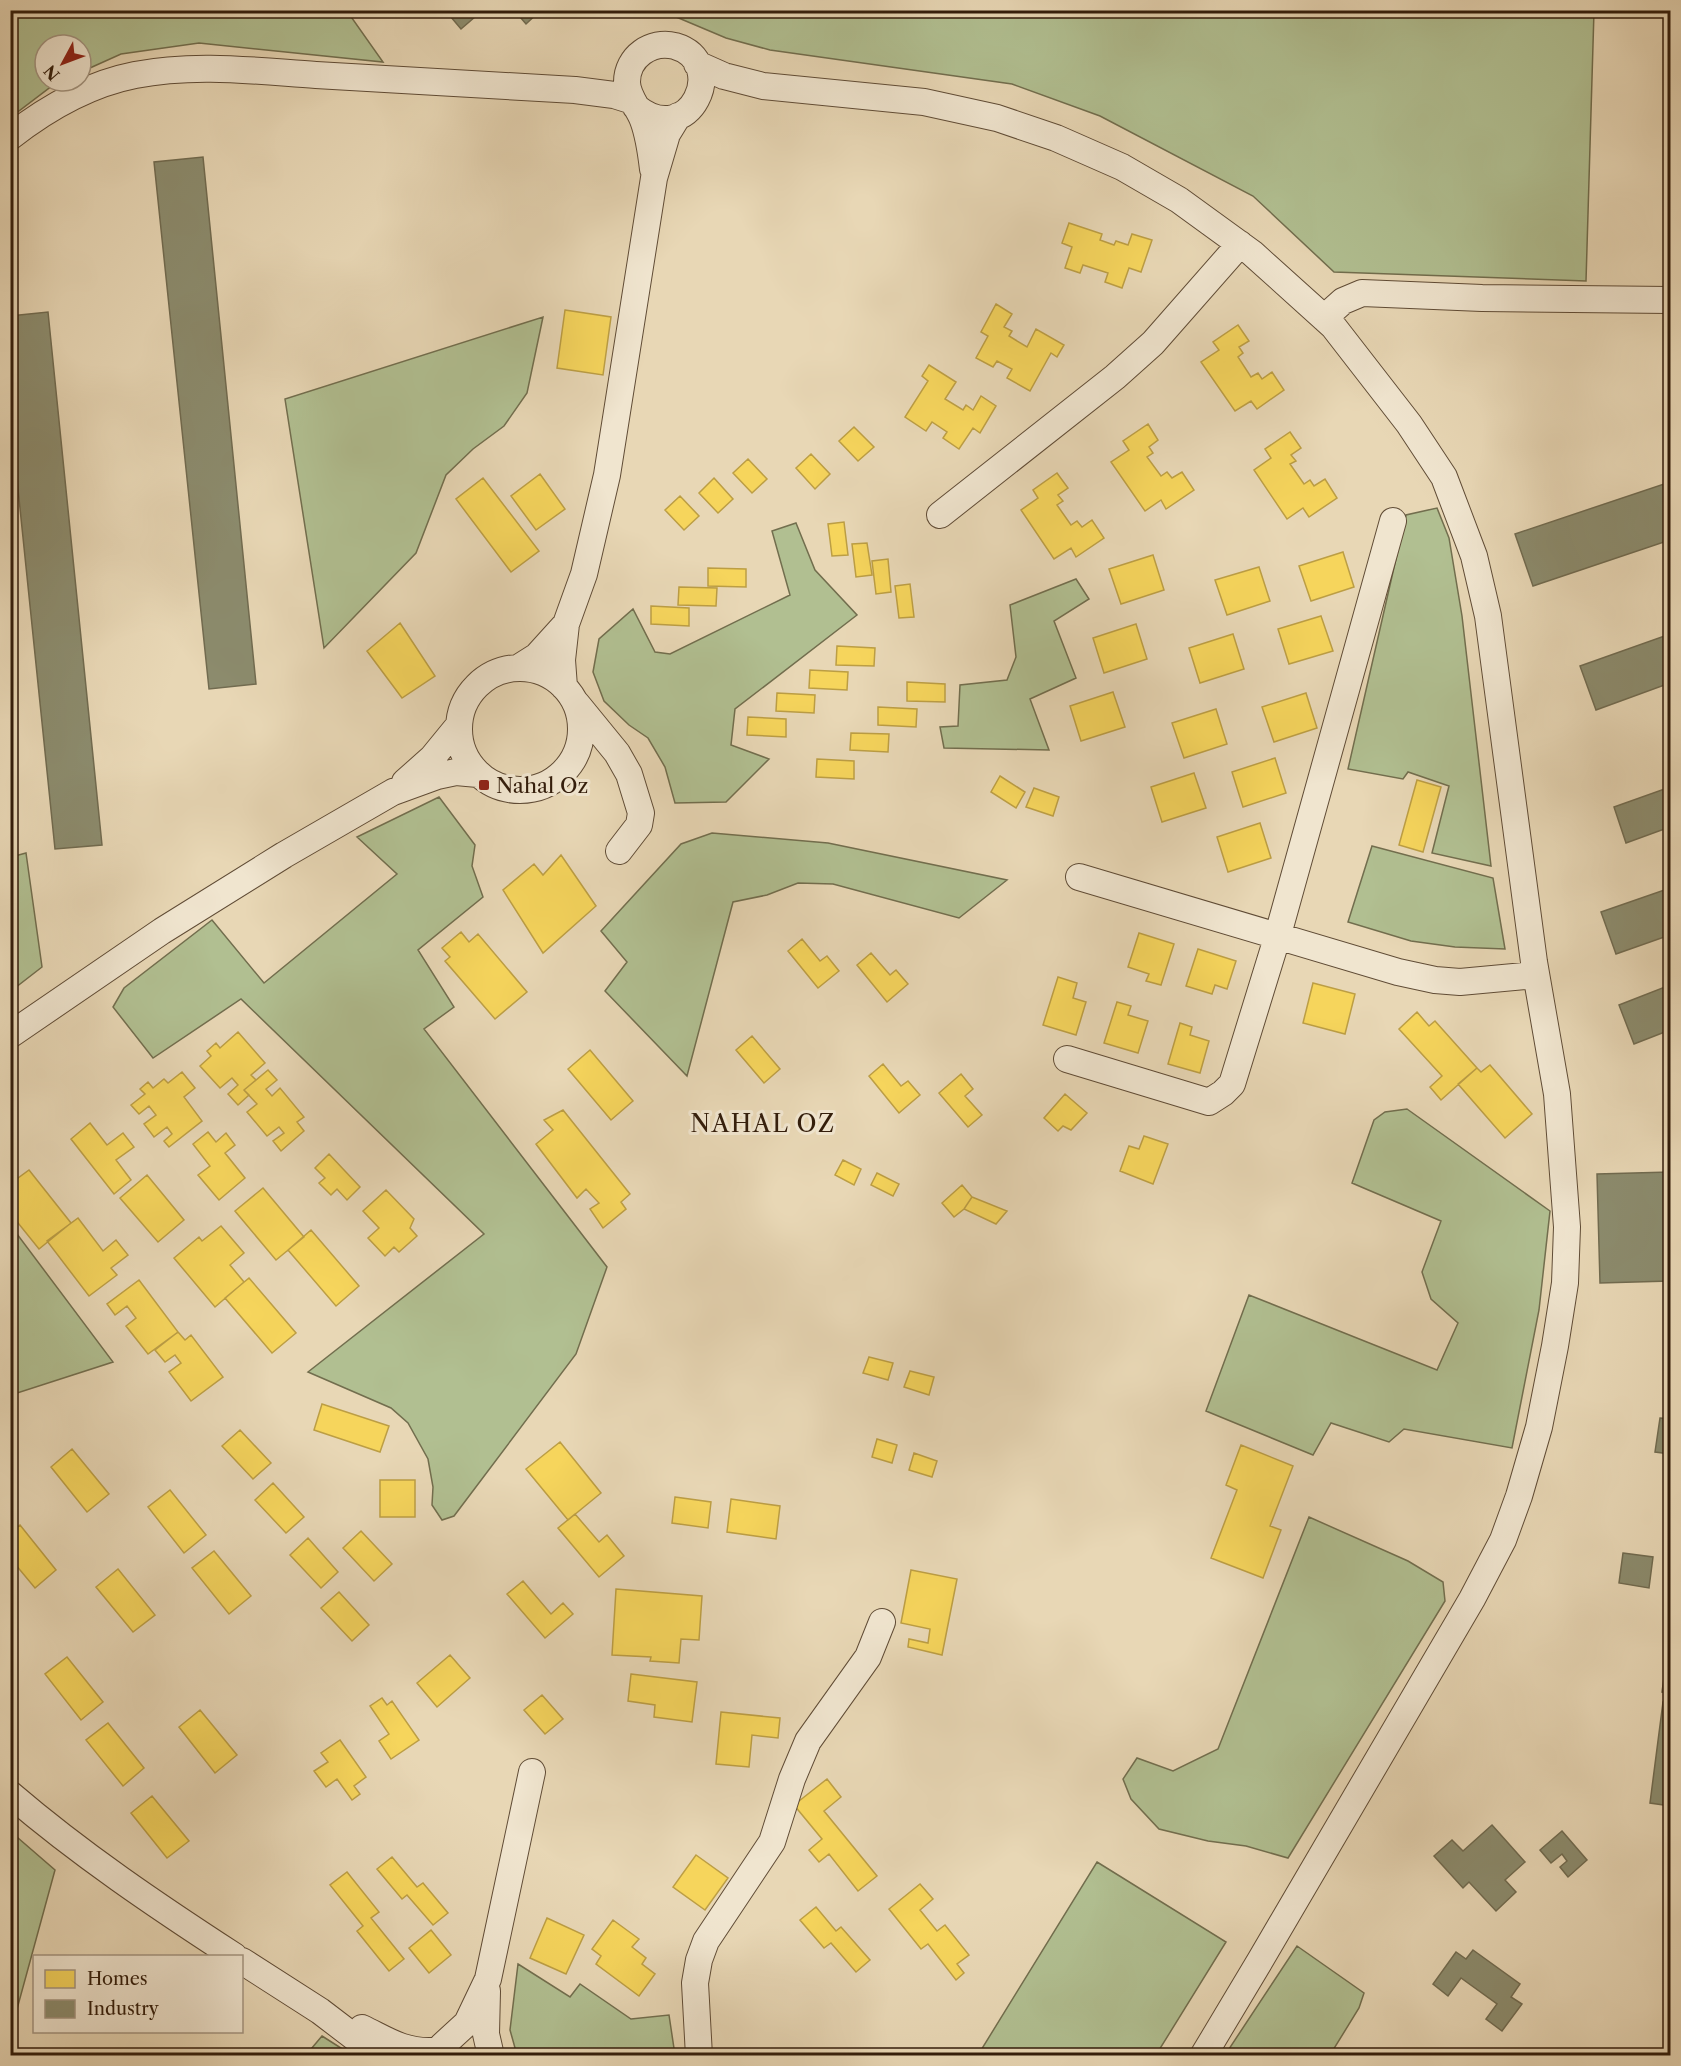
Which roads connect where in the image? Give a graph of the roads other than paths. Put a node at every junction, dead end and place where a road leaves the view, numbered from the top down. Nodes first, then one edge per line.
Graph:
1 (697, 64) junction
2 (629, 70) junction
3 (763, 86) junction
4 (575, 90) junction
5 (635, 104) junction
6 (685, 112) junction
7 (10, 137) edge
8 (654, 178) junction
9 (1240, 244) junction
10 (1671, 300) edge
11 (1324, 318) junction
12 (940, 515) dead end
13 (1393, 521) dead end
14 (567, 624) junction
15 (518, 668) junction
16 (570, 695) junction
17 (459, 725) junction
18 (573, 760) junction
19 (626, 768) junction
20 (478, 774) junction
21 (393, 792) junction
22 (619, 851) dead end
23 (1079, 878) dead end
24 (1277, 938) junction
25 (1536, 975) junction
26 (10, 1035) edge
27 (1067, 1059) dead end
28 (882, 1622) dead end
29 (532, 1772) dead end
30 (10, 1794) edge
31 (232, 1955) edge
32 (243, 1962) edge
33 (488, 1979) junction
34 (320, 2011) junction
35 (434, 2051) edge
36 (379, 2055) edge
37 (486, 2055) edge
38 (491, 2055) edge
39 (699, 2055) edge
40 (1203, 2055) edge

1 - 2 street
1 - 3 street
1 - 6 street
2 - 4 street
2 - 5 street
3 - 6 street
3 - 9 street
4 - 5 street
4 - 7 street
5 - 6 street
5 - 8 street
6 - 8 street
8 - 14 street
9 - 11 street
9 - 12 street
10 - 11 street
11 - 25 street
13 - 24 street
14 - 15 street
14 - 16 street
15 - 16 street
15 - 17 street
16 - 18 street
16 - 19 street
17 - 20 street
17 - 21 street
18 - 19 street
18 - 20 street
19 - 22 street
20 - 21 street
21 - 26 street
23 - 24 street
24 - 25 street
24 - 27 street
25 - 40 street
28 - 39 street
29 - 33 street
30 - 31 street
32 - 34 street
33 - 35 street
33 - 38 street
34 - 35 street
34 - 36 street
35 - 37 street

